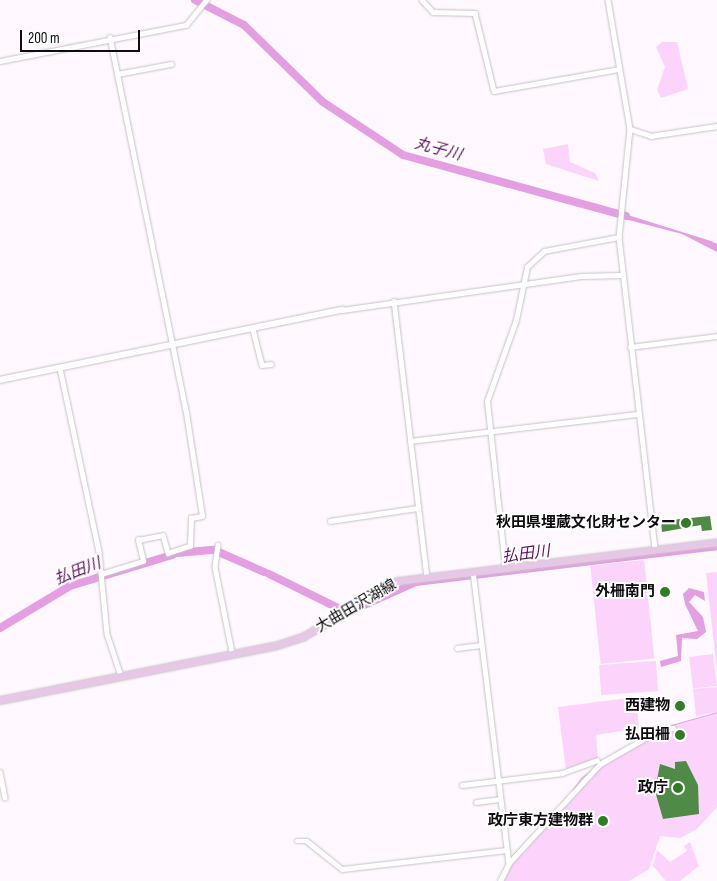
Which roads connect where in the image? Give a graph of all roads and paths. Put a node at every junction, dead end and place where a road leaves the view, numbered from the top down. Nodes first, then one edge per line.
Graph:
1 (206, 0) edge
2 (422, 0) edge
3 (608, 0) edge
4 (110, 38) junction
5 (0, 61) edge
6 (171, 64) dead end
7 (619, 69) junction
8 (117, 74) junction
9 (717, 126) edge
10 (630, 129) junction
11 (619, 236) junction
12 (622, 275) junction
13 (522, 286) junction
14 (394, 301) junction
15 (342, 310) joint
16 (253, 329) junction
17 (717, 336) edge
18 (172, 345) junction
19 (630, 347) junction
20 (271, 364) dead end
21 (60, 368) junction
22 (0, 380) edge
23 (638, 414) junction
24 (490, 432) junction
25 (410, 441) junction
26 (418, 508) junction
27 (330, 520) dead end
28 (717, 542) edge
29 (218, 545) dead end
30 (655, 550) junction
31 (505, 567) junction
32 (473, 571) junction
33 (101, 574) junction
34 (427, 576) junction
35 (481, 645) junction
36 (457, 648) dead end
37 (232, 652) junction
38 (121, 676) junction
39 (0, 700) edge
40 (673, 728) dead end
41 (597, 760) dead end
42 (0, 772) edge
43 (497, 781) junction
44 (462, 785) dead end
45 (5, 798) dead end
46 (499, 799) junction
47 (476, 802) dead end
48 (297, 841) dead end
49 (506, 850) junction
50 (509, 864) junction
51 (500, 881) edge

1 - 4 street
2 - 7 street
3 - 7 street
4 - 5 street
4 - 8 street
6 - 8 street
7 - 10 street
8 - 18 street
9 - 10 street
10 - 11 street
11 - 12 street
11 - 13 street
12 - 13 street
12 - 19 street
13 - 14 street
13 - 24 street
14 - 15 street
14 - 25 street
15 - 16 street
16 - 18 street
16 - 20 street
17 - 19 street
18 - 21 street
18 - 33 street
19 - 23 street
21 - 22 street
21 - 33 street
23 - 24 street
23 - 30 street
24 - 25 street
24 - 31 street
25 - 26 street
26 - 27 street
26 - 34 street
28 - 30 main road, 大曲田沢湖線
29 - 37 street
30 - 31 main road, 大曲田沢湖線
31 - 32 main road, 大曲田沢湖線
32 - 34 main road, 大曲田沢湖線
32 - 35 street
33 - 38 street
34 - 37 main road, 大曲田沢湖線
35 - 36 street
35 - 43 street
37 - 38 main road, 大曲田沢湖線
38 - 39 main road, 大曲田沢湖線
40 - 50 street
41 - 43 street
42 - 45 street
43 - 44 street
43 - 46 street
46 - 47 street
46 - 49 street
48 - 49 street
49 - 50 street
50 - 51 street

